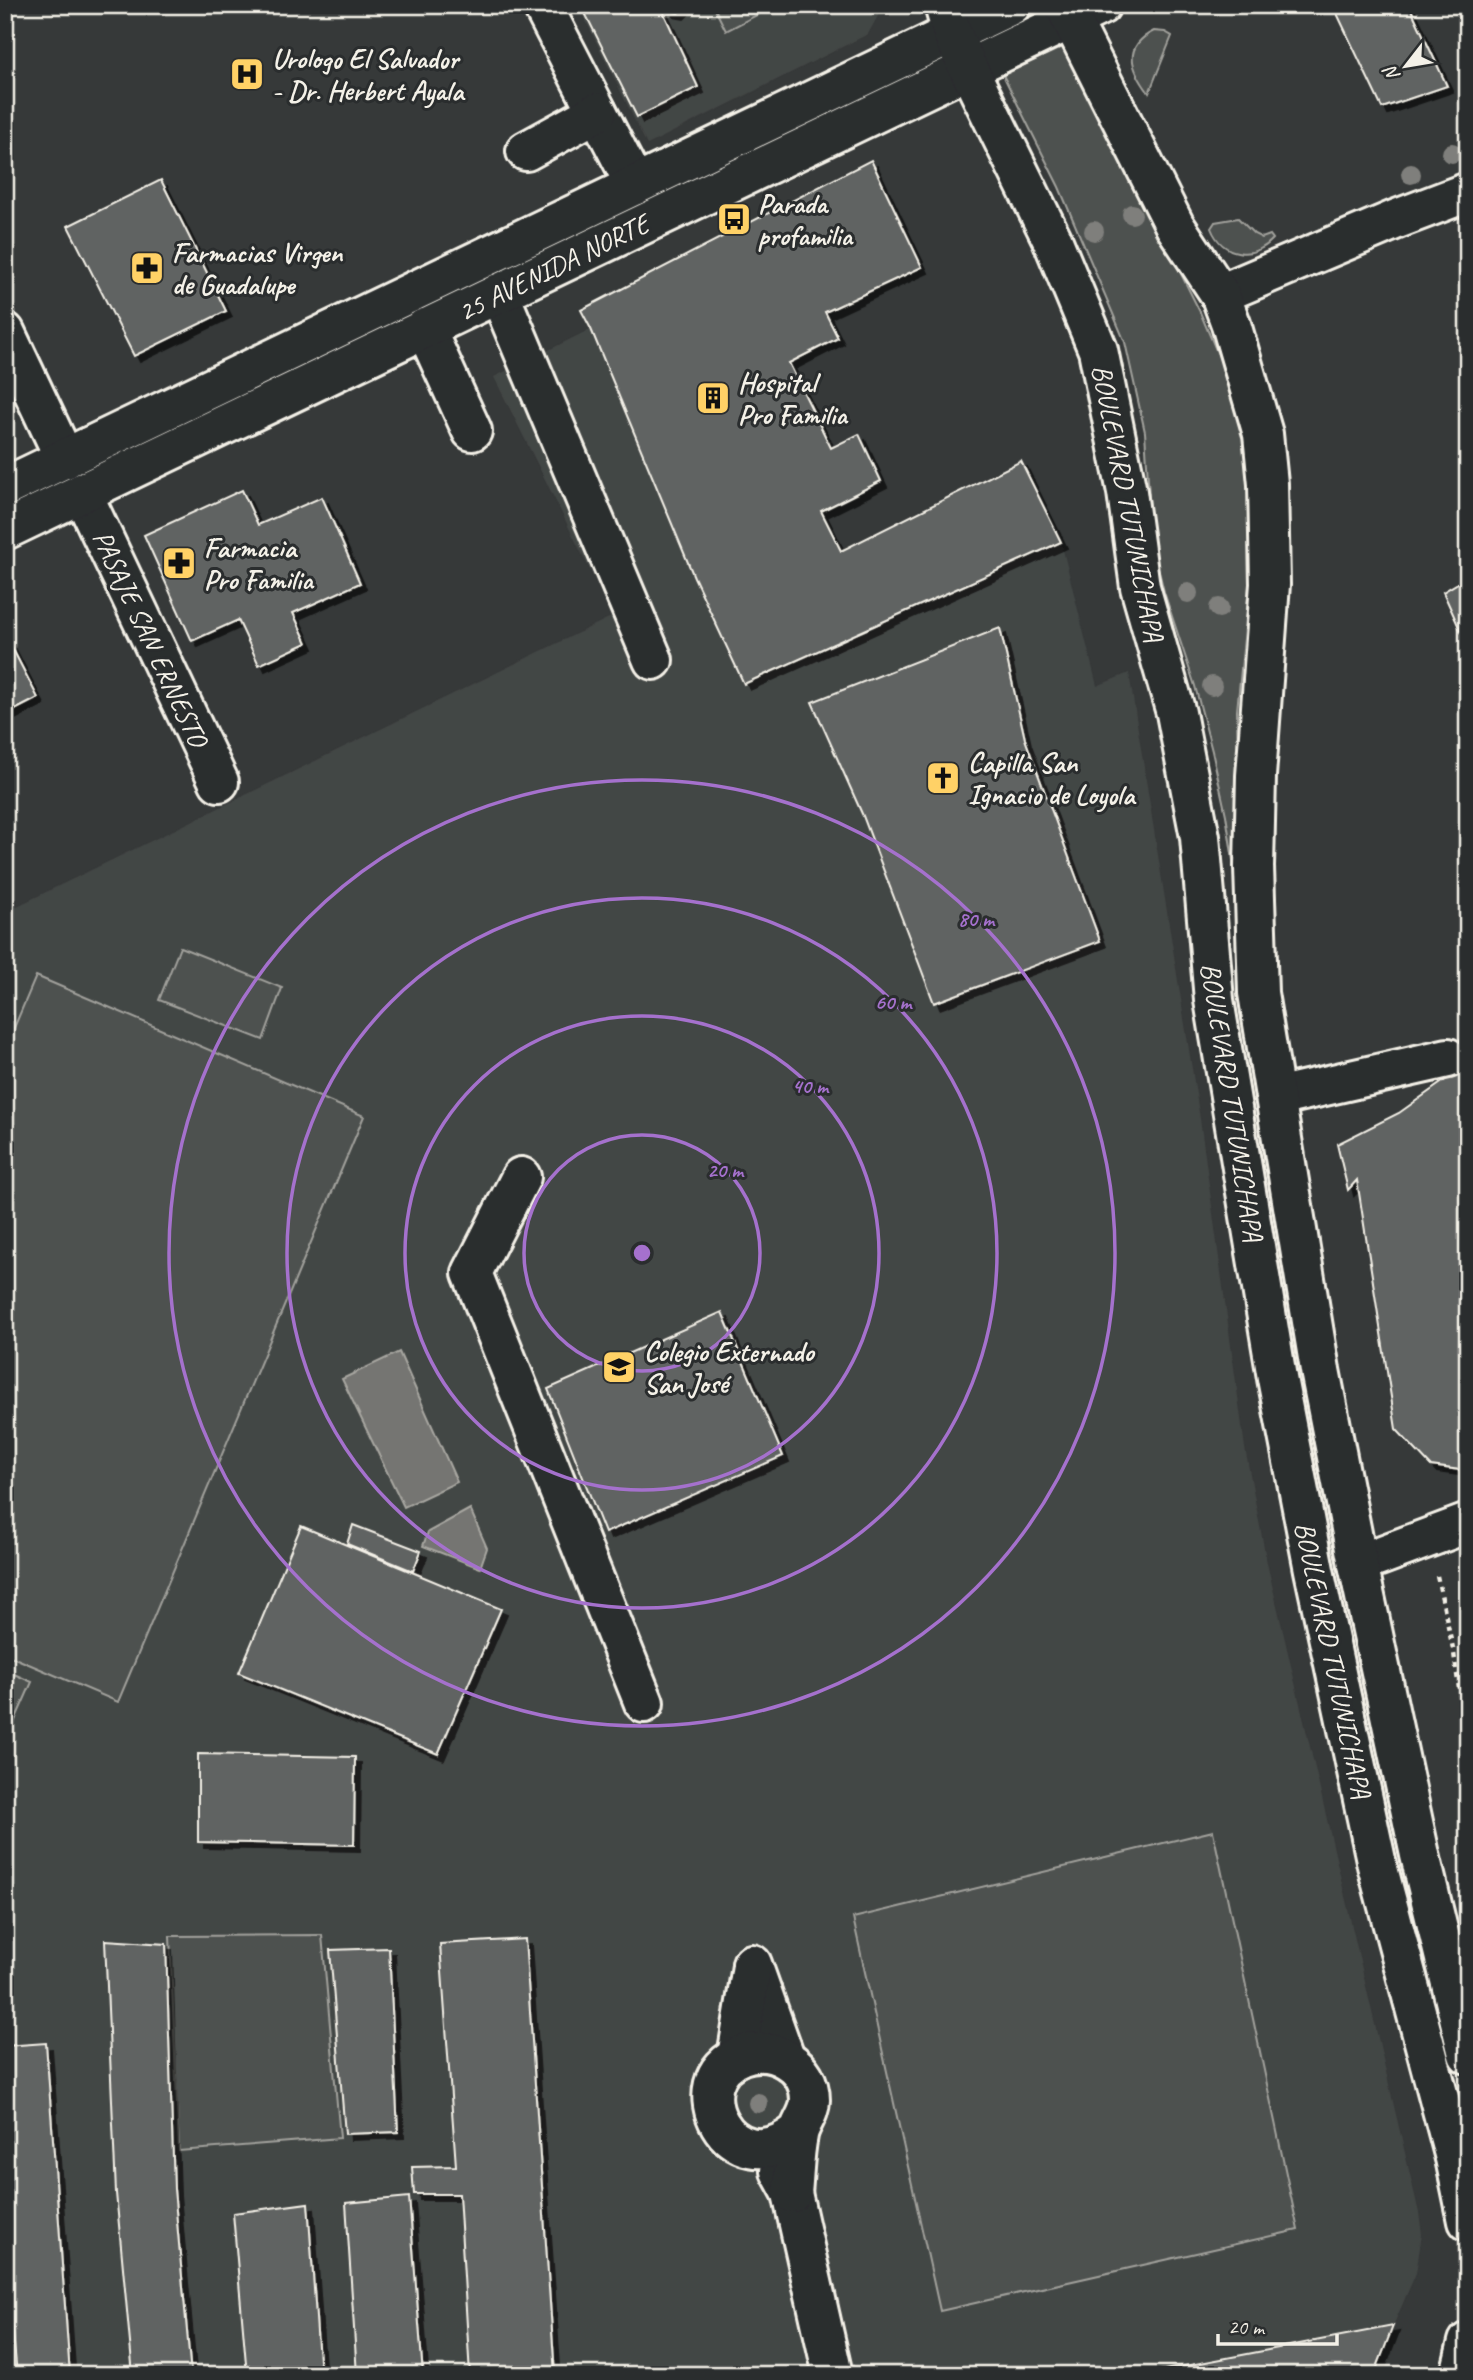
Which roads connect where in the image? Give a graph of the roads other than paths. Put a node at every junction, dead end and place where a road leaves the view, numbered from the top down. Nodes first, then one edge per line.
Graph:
1 (542, 5) edge
2 (1011, 5) edge
3 (1079, 10) edge
4 (948, 19) edge
5 (968, 68) junction
6 (597, 112) junction
7 (526, 151) dead end
8 (635, 185) junction
9 (1468, 192) edge
10 (499, 293) junction
11 (1220, 294) junction
12 (425, 328) junction
13 (5, 332) edge
14 (472, 431) dead end
15 (65, 458) junction
16 (5, 487) edge
17 (82, 493) junction
18 (5, 530) edge
19 (653, 660) dead end
20 (219, 782) dead end
21 (1448, 1058) dead end
22 (1276, 1097) junction
23 (520, 1177) dead end
24 (1468, 1523) edge
25 (1358, 1564) junction
26 (643, 1703) dead end
27 (1468, 2054) edge
28 (737, 2057) junction
29 (785, 2057) junction
30 (783, 2140) junction
31 (1468, 2221) edge
32 (1468, 2342) edge
33 (1468, 2367) edge
34 (833, 2375) edge
35 (1460, 2375) edge

1 - 6 main road
2 - 4 main road, 25 AVENIDA NORTE
3 - 5 main road, 25 AVENIDA NORTE
3 - 11 main road, BOULEVARD TUTUNICHAPA
4 - 5 main road, BOULEVARD TUTUNICHAPA
4 - 8 main road, 25 AVENIDA NORTE
5 - 10 main road, 25 AVENIDA NORTE
5 - 31 main road, BOULEVARD TUTUNICHAPA
6 - 7 main road
6 - 8 main road
8 - 15 main road, 25 AVENIDA NORTE
9 - 11 main road
10 - 12 main road, 25 AVENIDA NORTE
10 - 19 main road
11 - 22 main road, BOULEVARD TUTUNICHAPA
12 - 14 main road
12 - 17 main road, 25 AVENIDA NORTE
13 - 15 main road
15 - 16 main road, 25 AVENIDA NORTE
17 - 18 main road, 25 AVENIDA NORTE
17 - 20 main road, PASAJE SAN ERNESTO
21 - 22 main road
22 - 25 main road, BOULEVARD TUTUNICHAPA
23 - 26 main road
24 - 25 main road
25 - 27 main road, BOULEVARD TUTUNICHAPA
28 - 29 main road
28 - 29 main road
28 - 30 main road
29 - 30 main road
30 - 34 main road
32 - 35 main road
33 - 35 main road

